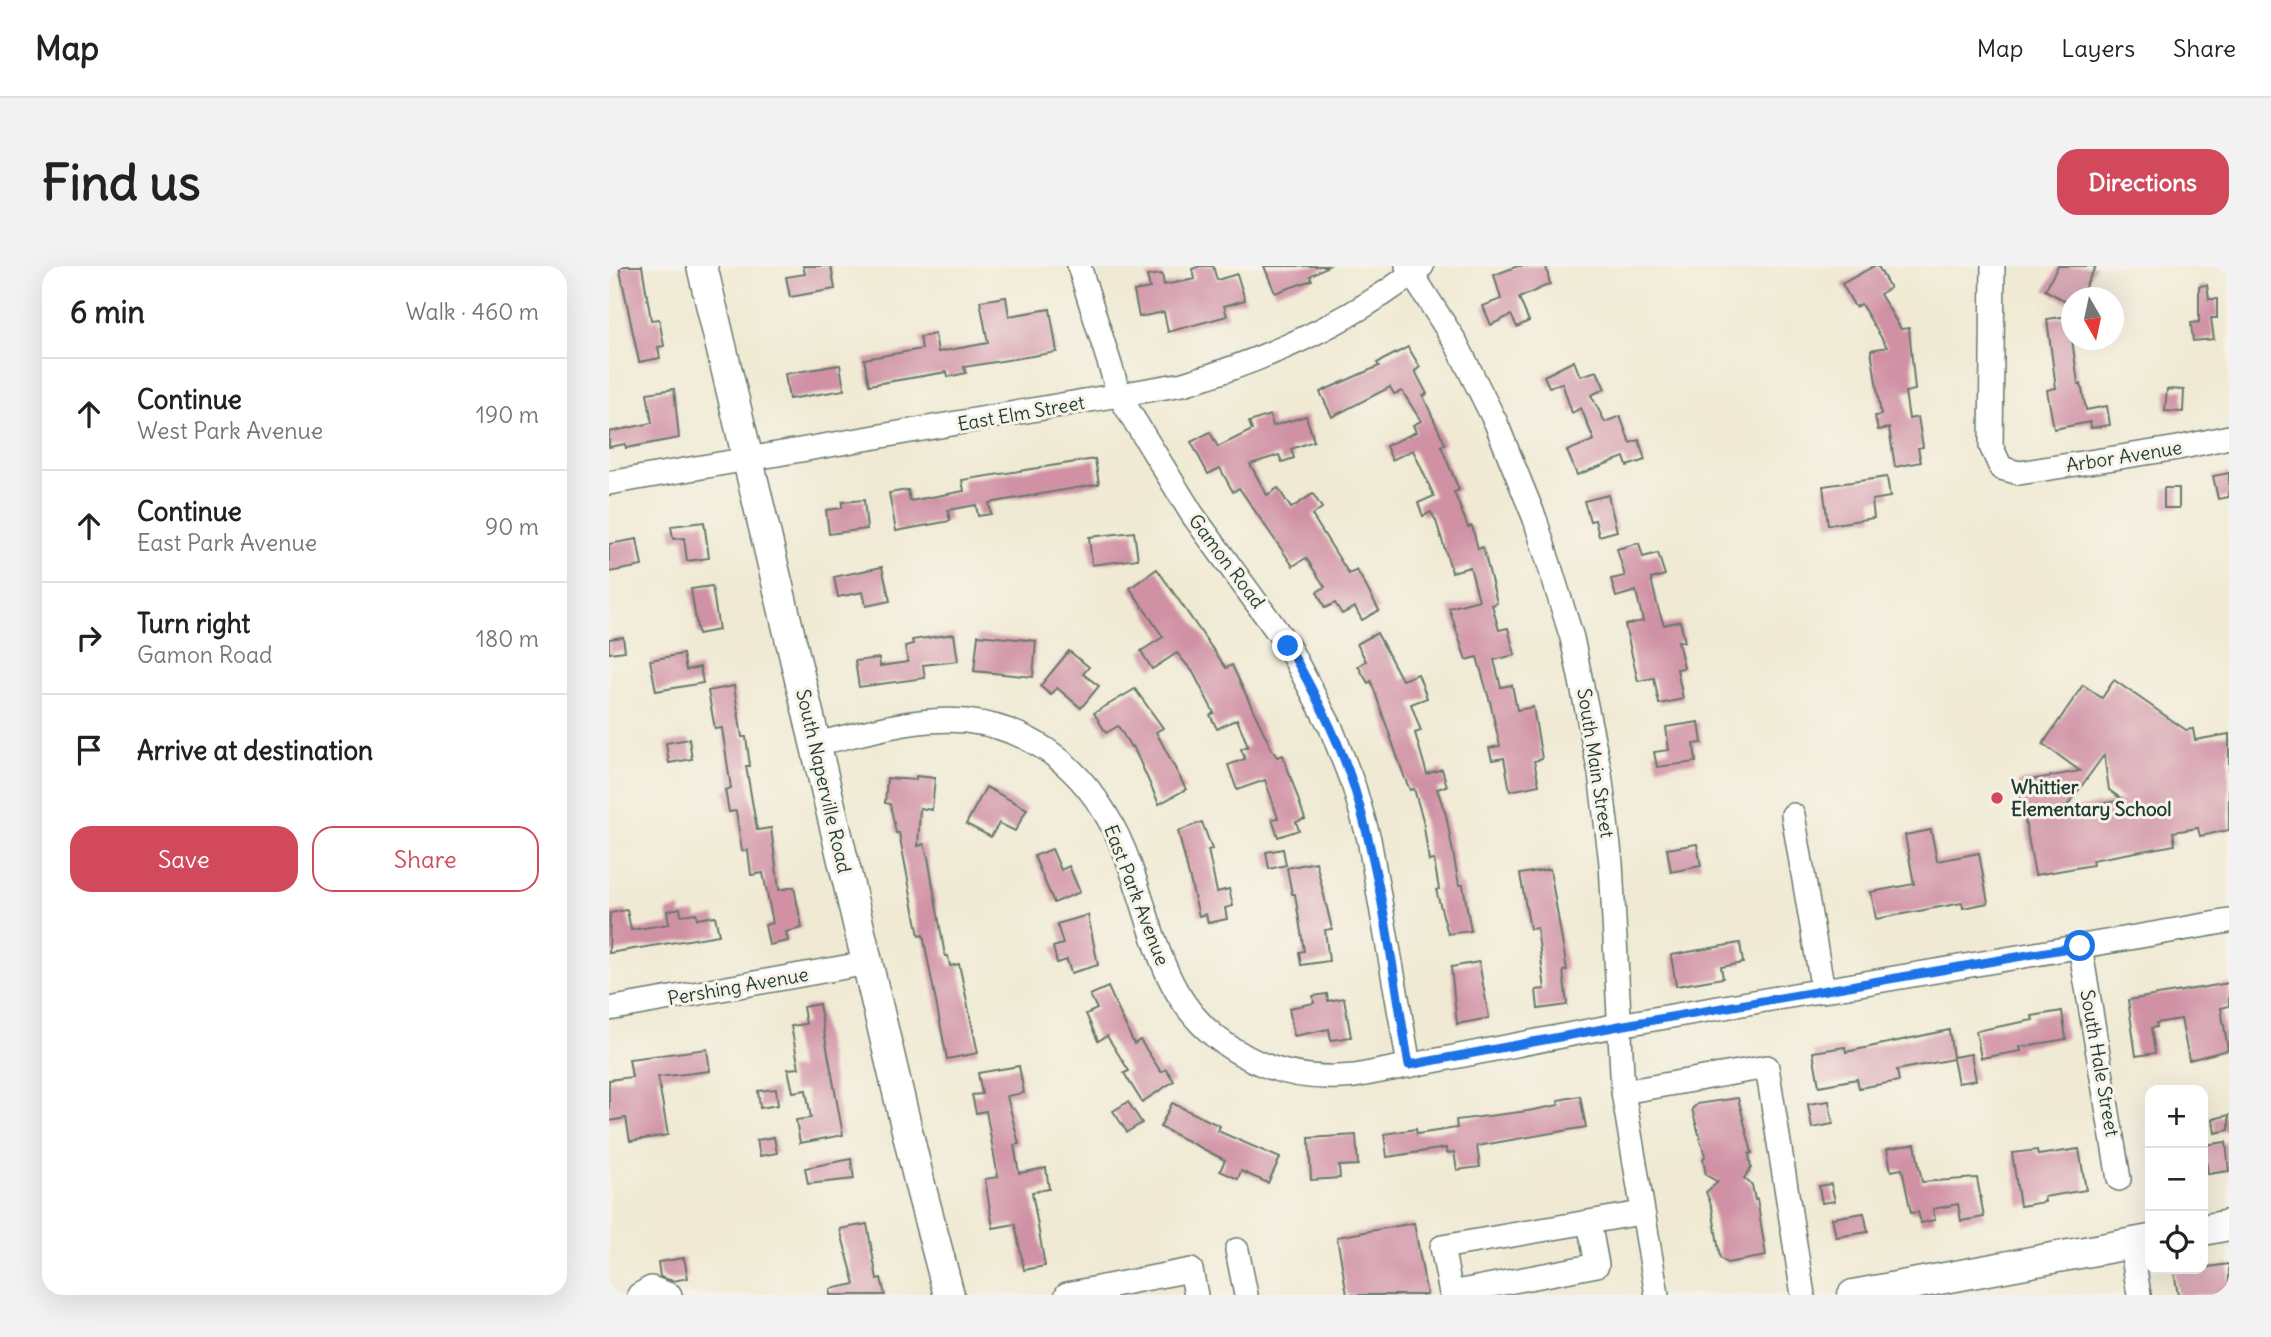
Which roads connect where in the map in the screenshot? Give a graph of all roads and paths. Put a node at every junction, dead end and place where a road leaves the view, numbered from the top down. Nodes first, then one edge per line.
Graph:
1 (702, 266) edge
2 (1079, 266) edge
3 (1993, 266) edge
4 (1413, 269) edge
5 (1120, 397) junction
6 (2229, 437) edge
7 (748, 460) junction
8 (609, 482) edge
9 (815, 744) junction
10 (1793, 815) dead end
11 (2229, 921) edge
12 (2080, 946) junction
13 (868, 963) junction
14 (1823, 991) junction
15 (609, 1009) edge
16 (1619, 1026) junction
17 (1409, 1065) junction
18 (1623, 1092) junction
19 (2119, 1179) dead end
20 (1641, 1213) junction
21 (1589, 1222) junction
22 (2229, 1225) edge
23 (2208, 1229) edge
24 (2141, 1241) edge
25 (1237, 1250) dead end
26 (1151, 1287) edge
27 (1903, 1290) edge
28 (1104, 1291) edge
29 (1067, 1294) edge
30 (639, 1295) edge
31 (670, 1295) edge
32 (949, 1295) edge
33 (1196, 1295) edge
34 (1246, 1295) edge
35 (1657, 1295) edge
36 (1803, 1295) edge
37 (1853, 1295) edge
38 (2139, 1295) edge

1 - 7 main road, South Naperville Road
2 - 5 street, Gamon Road
3 - 6 street, Arbor Avenue
4 - 5 street, East Elm Street
4 - 16 street, South Main Street
5 - 7 street, East Elm Street
5 - 17 street, Gamon Road
7 - 8 street, East Elm Street
7 - 9 main road, South Naperville Road
9 - 13 main road, South Naperville Road
9 - 17 street, East Park Avenue
10 - 14 street
11 - 12 street, East Park Avenue
12 - 14 street, East Park Avenue
12 - 19 street, South Hale Street
13 - 15 street, Pershing Avenue
13 - 32 main road, South Naperville Road
14 - 16 street, East Park Avenue
16 - 17 street, East Park Avenue
16 - 18 street, South Main Street
18 - 20 street, South Main Street
18 - 36 street
20 - 21 street
20 - 35 street, South Main Street
21 - 21 street
22 - 23 main road
24 - 27 main road
24 - 38 street
25 - 34 street
26 - 28 street
26 - 33 street
27 - 37 main road
28 - 29 street
30 - 31 street

